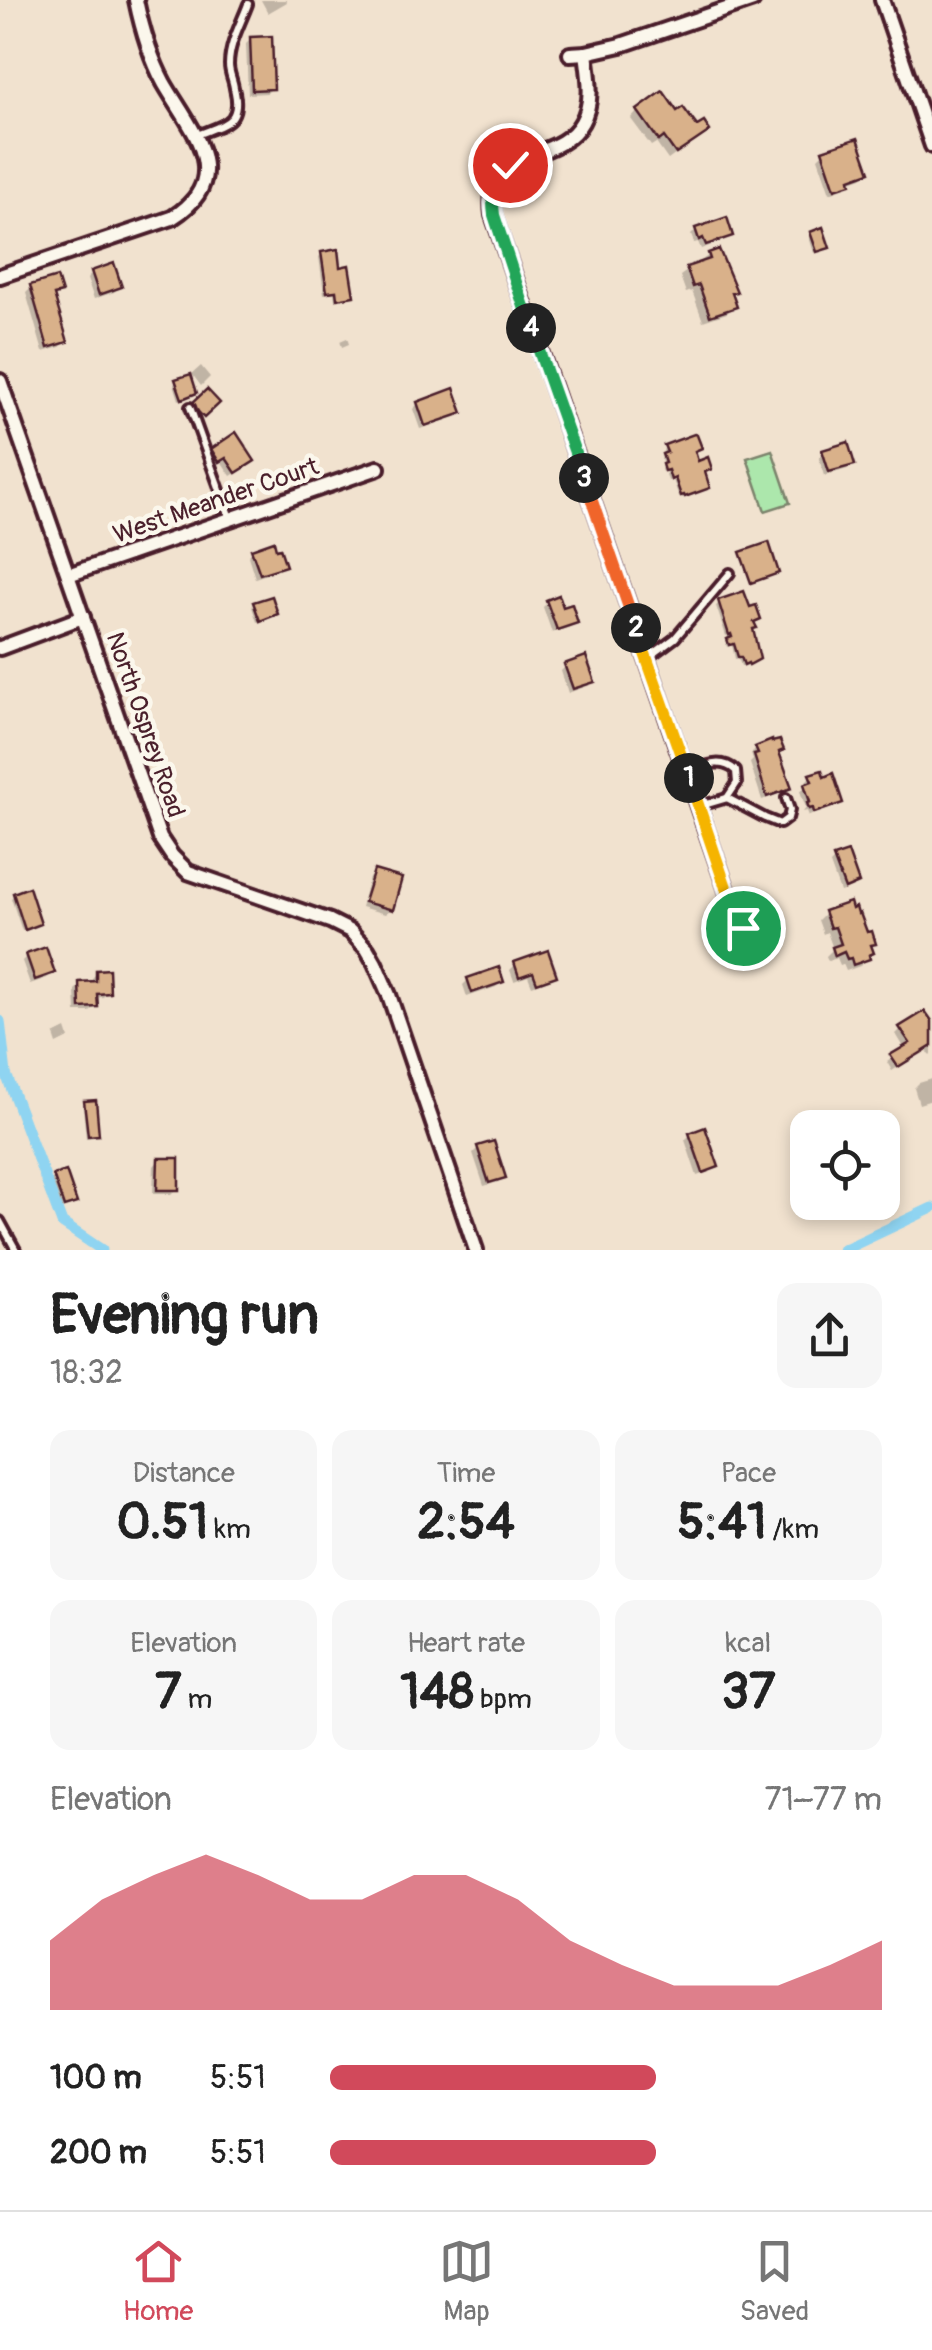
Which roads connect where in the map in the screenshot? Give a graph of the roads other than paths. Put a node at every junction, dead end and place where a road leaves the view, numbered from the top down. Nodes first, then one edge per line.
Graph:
1 (136, 0) edge
2 (882, 0) edge
3 (744, 2) edge
4 (248, 4) dead end
5 (570, 54) dead end
6 (586, 54) junction
7 (197, 135) junction
8 (932, 146) edge
9 (0, 276) edge
10 (0, 381) edge
11 (190, 407) dead end
12 (378, 468) dead end
13 (230, 519) junction
14 (730, 574) dead end
15 (68, 576) junction
16 (83, 617) junction
17 (0, 648) edge
18 (647, 658) junction
19 (686, 772) junction
20 (727, 798) junction
21 (786, 798) dead end
22 (698, 806) junction
23 (758, 942) dead end
24 (1, 1224) edge
25 (16, 1250) edge
26 (476, 1250) edge

1 - 7 street
2 - 8 street
3 - 6 street
4 - 7 lane
5 - 6 street
6 - 18 street
7 - 9 street
10 - 15 street, North Osprey Road
11 - 13 lane
12 - 13 street, West Meander Court
13 - 15 street, West Meander Court
14 - 18 lane
15 - 16 street, North Osprey Road
16 - 17 street
16 - 26 street, North Osprey Road
18 - 19 street
19 - 20 lane
19 - 22 street
20 - 21 lane
20 - 22 lane
22 - 23 street
24 - 25 lane

